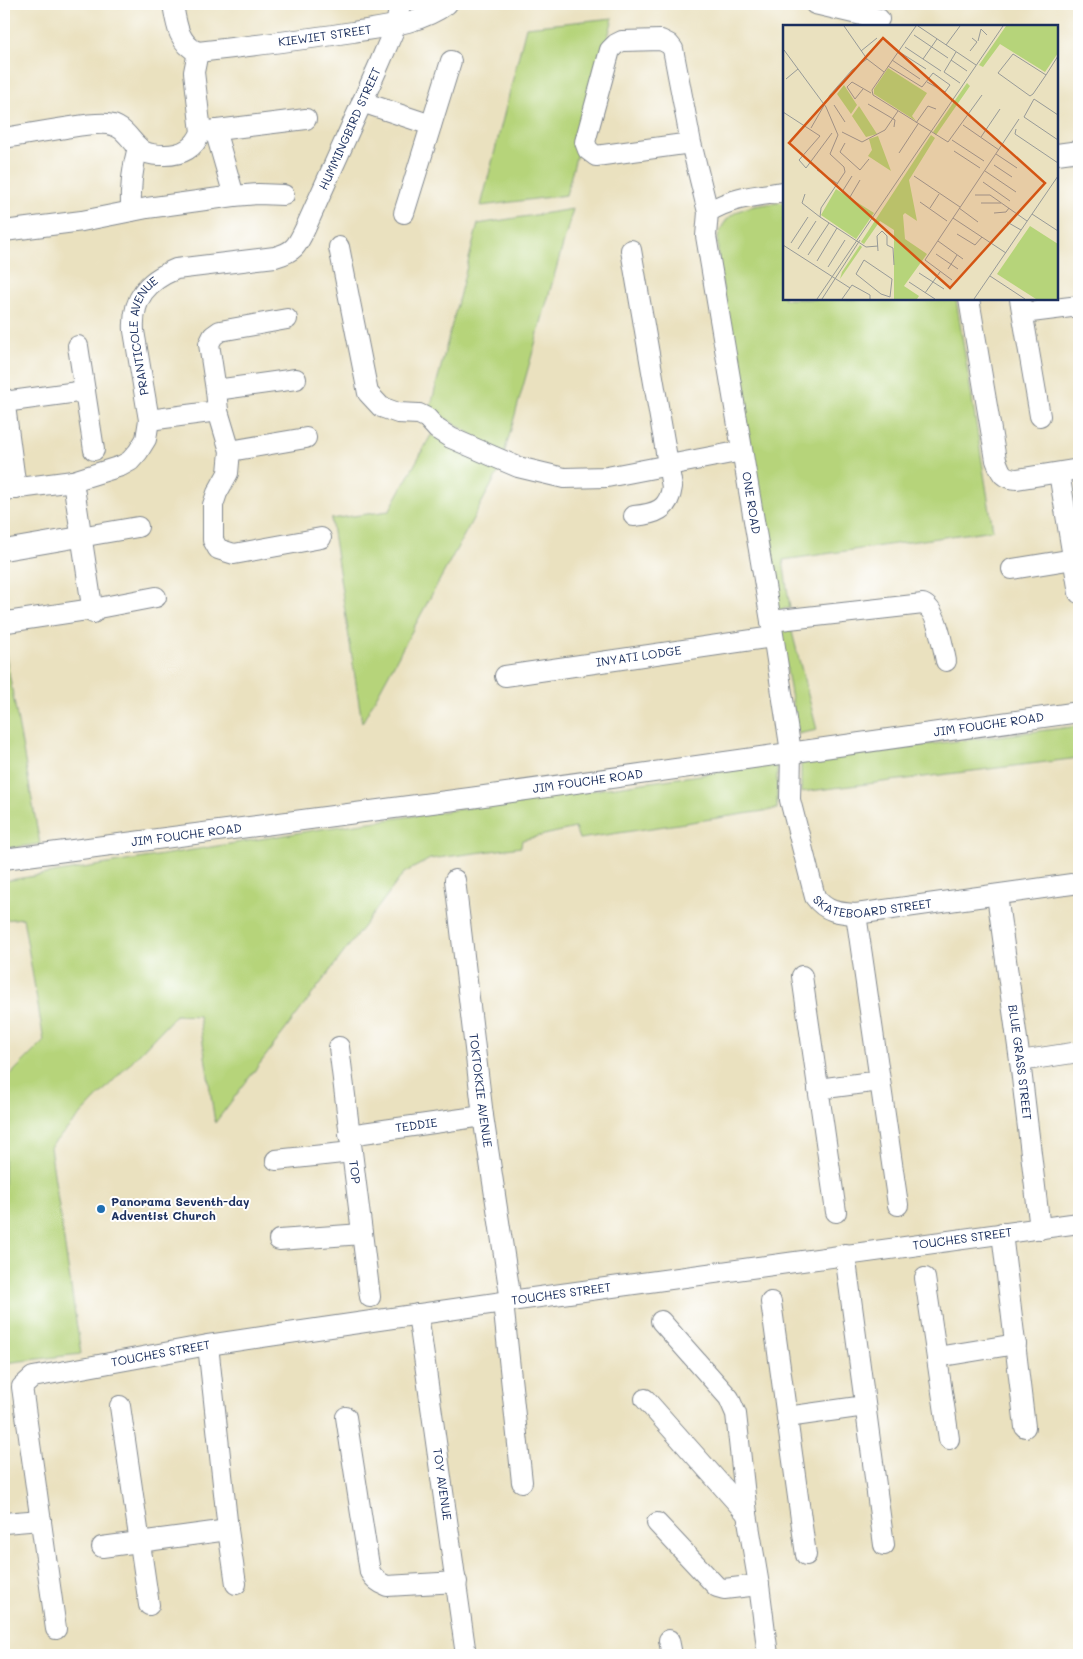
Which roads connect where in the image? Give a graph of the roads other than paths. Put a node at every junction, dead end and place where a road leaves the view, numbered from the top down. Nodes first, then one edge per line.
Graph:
1 (174, 4) edge
2 (400, 4) edge
3 (446, 4) edge
4 (815, 4) edge
5 (880, 16) edge
6 (396, 25) junction
7 (198, 52) junction
8 (451, 61) dead end
9 (362, 102) junction
10 (306, 119) dead end
11 (431, 124) junction
12 (208, 131) junction
13 (4, 138) edge
14 (690, 143) junction
15 (138, 147) junction
16 (1079, 151) edge
17 (1058, 154) edge
18 (783, 192) edge
19 (284, 195) dead end
20 (234, 196) junction
21 (131, 211) junction
22 (708, 212) junction
23 (404, 213) dead end
24 (4, 231) edge
25 (339, 247) dead end
26 (293, 250) joint
27 (631, 250) dead end
28 (969, 300) edge
29 (1022, 306) edge
30 (1079, 306) edge
31 (287, 320) dead end
32 (78, 346) dead end
33 (296, 379) dead end
34 (216, 390) junction
35 (85, 392) junction
36 (4, 398) edge
37 (4, 402) edge
38 (218, 411) junction
39 (1040, 416) dead end
40 (149, 420) junction
41 (306, 438) dead end
42 (94, 450) dead end
43 (230, 451) junction
44 (742, 452) junction
45 (667, 466) junction
46 (1079, 469) edge
47 (1059, 473) junction
48 (73, 481) junction
49 (10, 490) edge
50 (634, 516) dead end
51 (138, 527) dead end
52 (81, 536) junction
53 (321, 538) dead end
54 (4, 550) edge
55 (1074, 559) junction
56 (1012, 569) dead end
57 (1079, 592) edge
58 (156, 597) dead end
59 (93, 611) junction
60 (7, 622) dead end
61 (772, 629) junction
62 (946, 661) dead end
63 (505, 676) dead end
64 (1079, 712) edge
65 (791, 752) junction
66 (96, 848) junction
67 (4, 859) edge
68 (4, 866) edge
69 (456, 880) dead end
70 (1079, 883) edge
71 (996, 895) junction
72 (856, 914) junction
73 (802, 976) dead end
74 (339, 1047) dead end
75 (1079, 1052) edge
76 (1020, 1061) junction
77 (880, 1081) junction
78 (818, 1089) junction
79 (483, 1116) junction
80 (350, 1144) junction
81 (276, 1160) dead end
82 (898, 1206) dead end
83 (836, 1212) dead end
84 (1079, 1223) edge
85 (1040, 1229) junction
86 (1002, 1233) junction
87 (362, 1234) junction
88 (279, 1240) dead end
89 (844, 1254) junction
90 (925, 1278) dead end
91 (370, 1297) dead end
92 (507, 1301) junction
93 (771, 1302) dead end
94 (418, 1314) junction
95 (661, 1321) dead end
96 (1016, 1344) junction
97 (208, 1345) junction
98 (937, 1357) junction
99 (645, 1399) dead end
100 (120, 1406) dead end
101 (865, 1406) junction
102 (787, 1417) junction
103 (346, 1418) dead end
104 (1026, 1427) dead end
105 (949, 1439) dead end
106 (522, 1482) dead end
107 (747, 1514) junction
108 (41, 1520) junction
109 (4, 1523) edge
110 (657, 1523) dead end
111 (228, 1530) junction
112 (140, 1542) junction
113 (884, 1545) dead end
114 (102, 1547) dead end
115 (806, 1555) dead end
116 (457, 1582) junction
117 (236, 1584) dead end
118 (759, 1585) junction
119 (149, 1605) dead end
120 (56, 1629) dead end
121 (466, 1655) edge
122 (768, 1655) edge

1 - 7 street
2 - 6 street, HUMMINGBIRD STREET
3 - 6 street, KIEWIET STREET
4 - 5 street
6 - 7 street, KIEWIET STREET
6 - 9 street, HUMMINGBIRD STREET
7 - 12 street
8 - 11 street
9 - 11 street
9 - 26 street, HUMMINGBIRD STREET
10 - 12 street
11 - 23 street
12 - 15 street
12 - 20 street
13 - 15 street
14 - 14 street, ONE ROAD
14 - 22 street, ONE ROAD
15 - 21 street
16 - 17 street
18 - 22 street
19 - 20 street
20 - 21 street
21 - 24 street
22 - 44 street, ONE ROAD
25 - 45 street
26 - 40 street, PRANTICOLE AVENUE
27 - 45 street
28 - 47 street
29 - 30 street
29 - 39 street
31 - 34 street
32 - 35 street
33 - 34 street
34 - 38 street
35 - 37 street
35 - 42 street
36 - 37 street
37 - 49 street
38 - 40 street
38 - 43 street
40 - 48 street, PRANTICOLE AVENUE
41 - 43 street
43 - 53 street
44 - 45 street
44 - 61 street, ONE ROAD
45 - 50 street
46 - 47 street
47 - 55 street
48 - 49 street, PRANTICOLE AVENUE
48 - 52 street
51 - 52 street
52 - 54 street
52 - 59 street
55 - 56 street
55 - 57 street
58 - 59 street
59 - 60 street
61 - 62 street, INYATI LODGE
61 - 63 street, INYATI LODGE
61 - 65 street, ONE ROAD
64 - 65 street, JIM FOUCHE ROAD
65 - 66 street, JIM FOUCHE ROAD
65 - 72 street, SKATEBOARD STREET
66 - 67 street, JIM FOUCHE ROAD
66 - 68 street, JIM FOUCHE ROAD
69 - 79 street, TOKTOKKIE AVENUE
70 - 71 street, SKATEBOARD STREET
71 - 72 street, SKATEBOARD STREET
71 - 76 street, BLUE GRASS STREET
72 - 77 street
73 - 78 street
74 - 80 street, TOP
75 - 76 street
76 - 85 street, BLUE GRASS STREET
77 - 78 street
77 - 82 street
78 - 83 street
79 - 80 street, TEDDIE
79 - 92 street, TOKTOKKIE AVENUE
80 - 81 street, TEDDIE
80 - 87 street, TOP
84 - 85 street, TOUCHES STREET
85 - 86 street, TOUCHES STREET
86 - 89 street, TOUCHES STREET
86 - 96 street
87 - 88 street
87 - 91 street, TOP
89 - 92 street, TOUCHES STREET
89 - 101 street
90 - 98 street
92 - 94 street, TOUCHES STREET
92 - 106 street, TOKTOKKIE AVENUE
93 - 102 street
94 - 97 street, TOUCHES STREET
94 - 116 street, TOY AVENUE
95 - 107 street
96 - 98 street
96 - 104 street
97 - 108 street, TOUCHES STREET
97 - 111 street
98 - 105 street
99 - 107 street
100 - 112 street
101 - 102 street
101 - 113 street
102 - 115 street
103 - 116 street
107 - 118 street
108 - 109 street
108 - 120 street
110 - 118 street
111 - 112 street
111 - 117 street
112 - 114 street
112 - 119 street
116 - 121 street, TOY AVENUE
118 - 122 street

